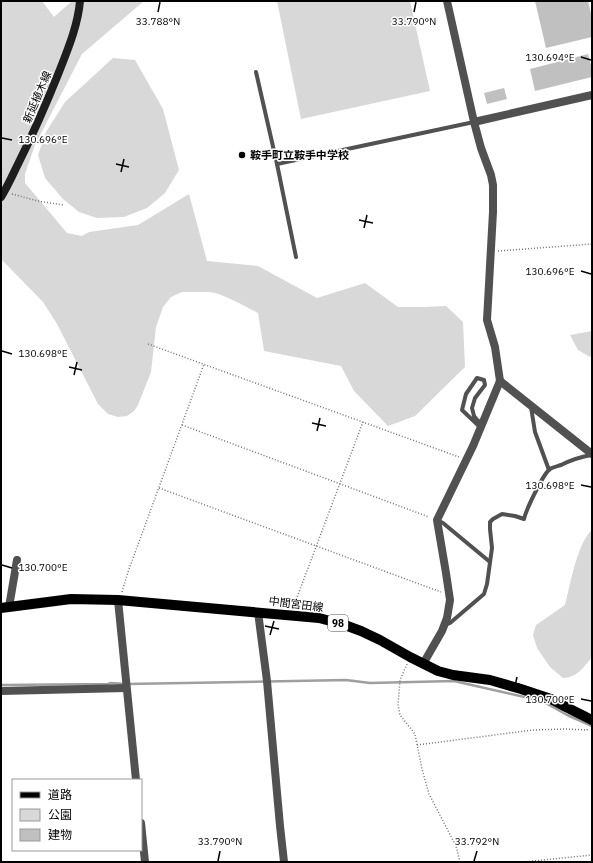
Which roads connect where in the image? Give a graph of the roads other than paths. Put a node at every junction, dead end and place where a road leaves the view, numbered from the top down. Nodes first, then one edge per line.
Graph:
1 (80, 1) edge
2 (447, 1) edge
3 (256, 72) dead end
4 (592, 95) edge
5 (474, 122) junction
6 (277, 164) junction
7 (2, 195) edge
8 (296, 257) dead end
9 (500, 381) junction
10 (531, 406) junction
11 (482, 426) junction
12 (592, 454) edge
13 (549, 470) junction
14 (437, 520) junction
15 (17, 560) dead end
16 (490, 562) junction
17 (119, 600) junction
18 (5, 608) edge
19 (258, 612) junction
20 (444, 625) junction
21 (423, 664) junction
22 (126, 688) junction
23 (1, 691) edge
24 (591, 723) edge
25 (136, 779) edge
26 (142, 834) edge
27 (145, 862) edge
28 (284, 862) edge

1 - 7 main road, 新延植木線
2 - 5 street
3 - 6 lane
4 - 5 street
5 - 6 lane
5 - 9 street
6 - 8 lane
9 - 10 street
9 - 11 street
10 - 12 street
10 - 13 lane
11 - 11 lane
11 - 14 street
12 - 13 lane
13 - 16 lane
14 - 16 lane
14 - 20 street
15 - 18 street
16 - 20 lane
17 - 18 main road, 中間宮田線 / 98
17 - 19 main road, 中間宮田線 / 98
17 - 22 street
19 - 21 main road, 中間宮田線 / 98
19 - 28 street
20 - 21 street
21 - 24 main road, 中間宮田線 / 98
22 - 23 street
22 - 25 street
26 - 27 street

